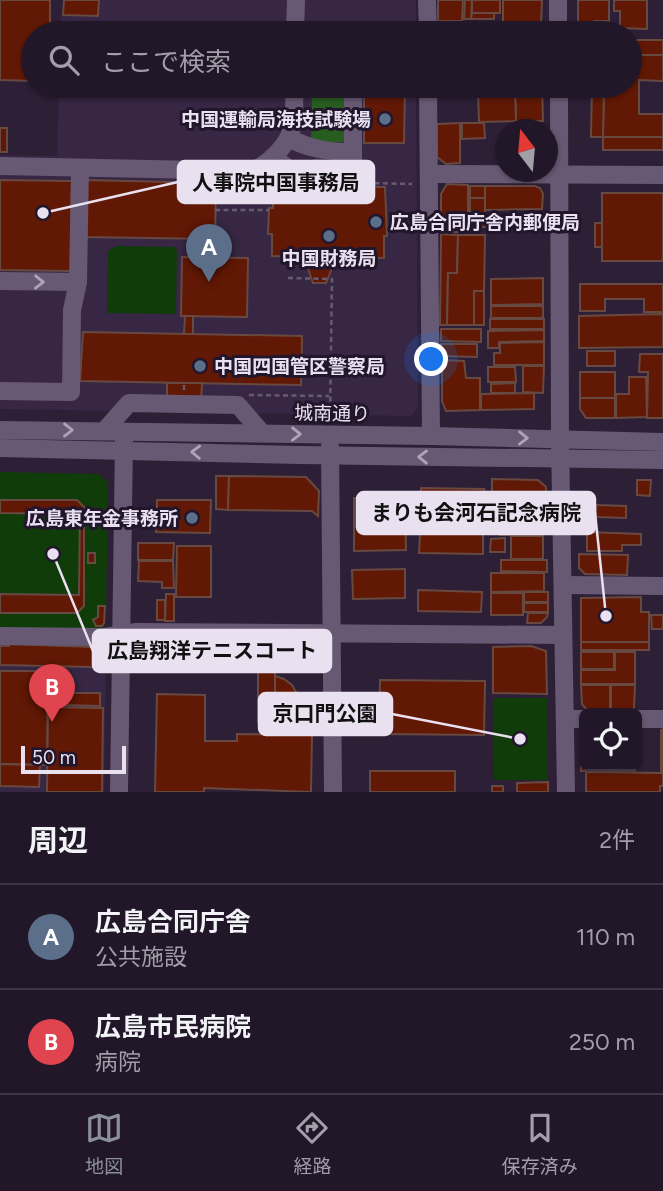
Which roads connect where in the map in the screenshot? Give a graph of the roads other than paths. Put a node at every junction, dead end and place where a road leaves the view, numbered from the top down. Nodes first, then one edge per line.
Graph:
1 (296, 0) edge
2 (427, 0) edge
3 (558, 0) edge
4 (295, 21) edge
5 (428, 21) edge
6 (558, 21) edge
7 (294, 98) edge
8 (354, 98) edge
9 (428, 98) edge
10 (559, 98) edge
11 (290, 139) junction
12 (353, 152) junction
13 (273, 157) junction
14 (0, 166) edge
15 (80, 168) junction
16 (429, 174) junction
17 (663, 175) edge
18 (560, 176) junction
19 (0, 281) edge
20 (78, 282) junction
21 (0, 391) edge
22 (330, 425) junction
23 (0, 430) edge
24 (105, 430) junction
25 (125, 430) junction
26 (262, 433) junction
27 (431, 436) junction
28 (560, 439) junction
29 (663, 442) edge
30 (0, 448) edge
31 (124, 451) junction
32 (330, 456) junction
33 (560, 458) junction
34 (663, 460) edge
35 (563, 585) junction
36 (663, 586) edge
37 (332, 633) junction
38 (121, 634) junction
39 (563, 635) junction
40 (0, 636) edge
41 (565, 719) junction
42 (579, 719) edge
43 (642, 719) edge
44 (663, 719) edge
45 (119, 792) edge
46 (333, 792) edge
47 (566, 792) edge

1 - 4 street
2 - 5 street
3 - 6 street
7 - 11 street
8 - 12 street
9 - 16 street
10 - 18 street
11 - 12 street
11 - 13 street
12 - 13 street
13 - 15 street
14 - 15 street
15 - 20 street
16 - 18 street
16 - 27 street
17 - 18 street
18 - 28 street
19 -> 20 street
20 - 21 street
26 -> 22 street, 城南通り
22 - 27 street, 城南通り
22 - 32 street
23 -> 24 street, 城南通り
24 - 25 street, 城南通り
24 - 26 street
25 - 26 street, 城南通り
25 - 31 street
27 -> 28 street, 城南通り
28 - 29 street, 城南通り
28 - 33 street
30 - 31 street
32 -> 31 street
31 - 38 street
33 -> 32 street
32 - 37 street
33 - 34 street
33 - 35 street
35 - 36 street
35 - 39 street
37 - 38 street
37 - 39 street
37 - 46 street
38 - 40 street
38 - 45 street
39 - 41 street
41 - 42 street
41 - 47 street
43 - 44 street

